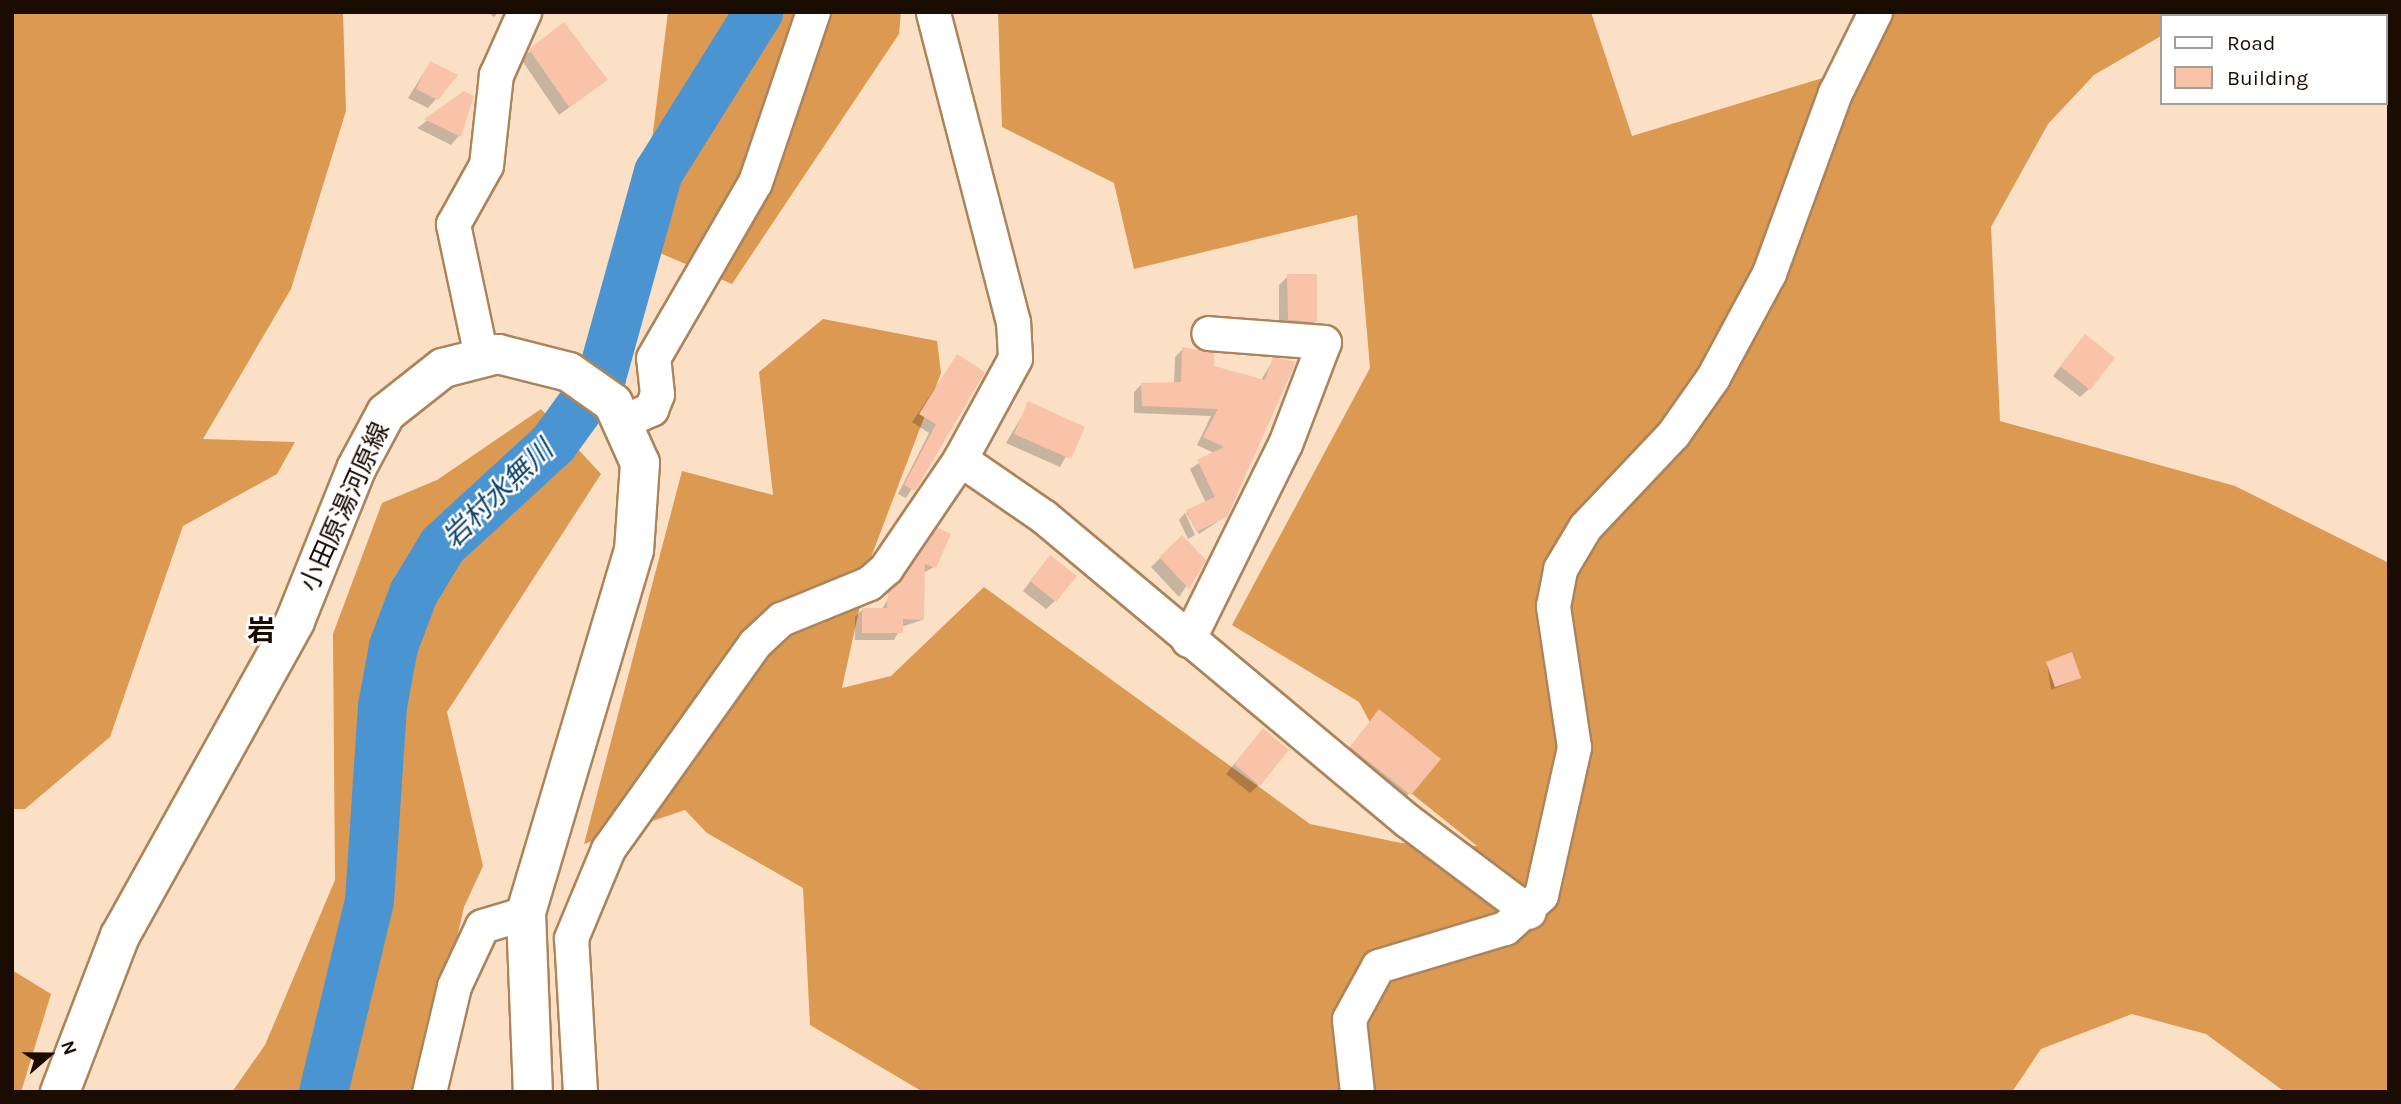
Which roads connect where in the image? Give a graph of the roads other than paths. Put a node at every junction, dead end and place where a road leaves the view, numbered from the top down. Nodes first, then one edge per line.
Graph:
1 (524, 12) edge
2 (813, 12) edge
3 (933, 12) edge
4 (1875, 12) edge
5 (1208, 333) dead end
6 (481, 356) junction
7 (618, 412) junction
8 (960, 459) junction
9 (1188, 640) junction
10 (1529, 912) junction
11 (526, 913) junction
12 (60, 1092) edge
13 (429, 1092) edge
14 (533, 1092) edge
15 (580, 1092) edge
16 (1357, 1092) edge

1 - 6 street
2 - 7 street
3 - 8 street
4 - 10 street
5 - 9 street
6 - 7 main road, 小田原湯河原線
6 - 12 main road, 小田原湯河原線
7 - 11 main road
8 - 9 street
8 - 15 street
9 - 10 street
10 - 16 street
11 - 13 street
11 - 14 main road

